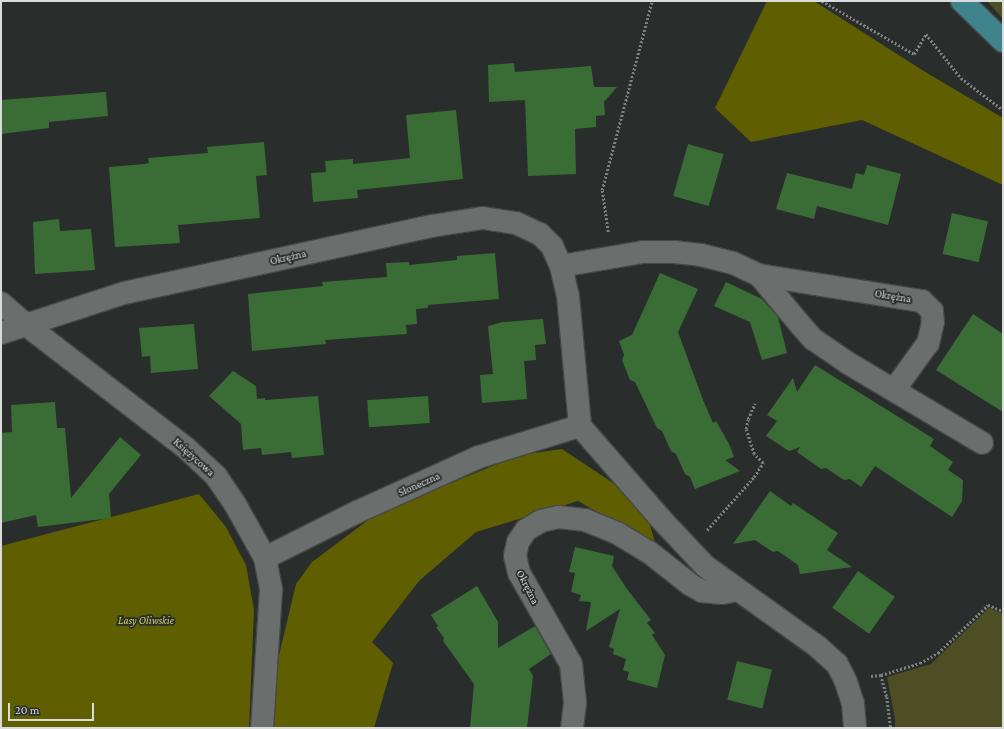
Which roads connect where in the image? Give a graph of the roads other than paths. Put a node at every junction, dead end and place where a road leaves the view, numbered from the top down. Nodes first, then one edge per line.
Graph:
1 (962, 1) edge
2 (1003, 41) edge
3 (561, 266) junction
4 (759, 275) junction
5 (1, 303) edge
6 (25, 324) junction
7 (1, 333) edge
8 (894, 390) junction
9 (580, 426) junction
10 (982, 444) dead end
11 (265, 558) junction
12 (737, 590) junction
13 (262, 728) edge
14 (572, 728) edge
15 (855, 728) edge

1 - 2 main road
3 - 4 street, Okrężna
3 - 6 street, Okrężna
3 - 9 street, Okrężna
4 - 8 street, Okrężna
4 - 8 street, Okrężna
5 - 6 street, Księżycowa
6 - 7 street, Okrężna
6 - 11 street, Księżycowa
8 - 10 street, Okrężna
9 - 11 street, Słoneczna
9 - 12 street
11 - 13 street, Księżycowa
12 - 14 street, Okrężna
12 - 15 street

